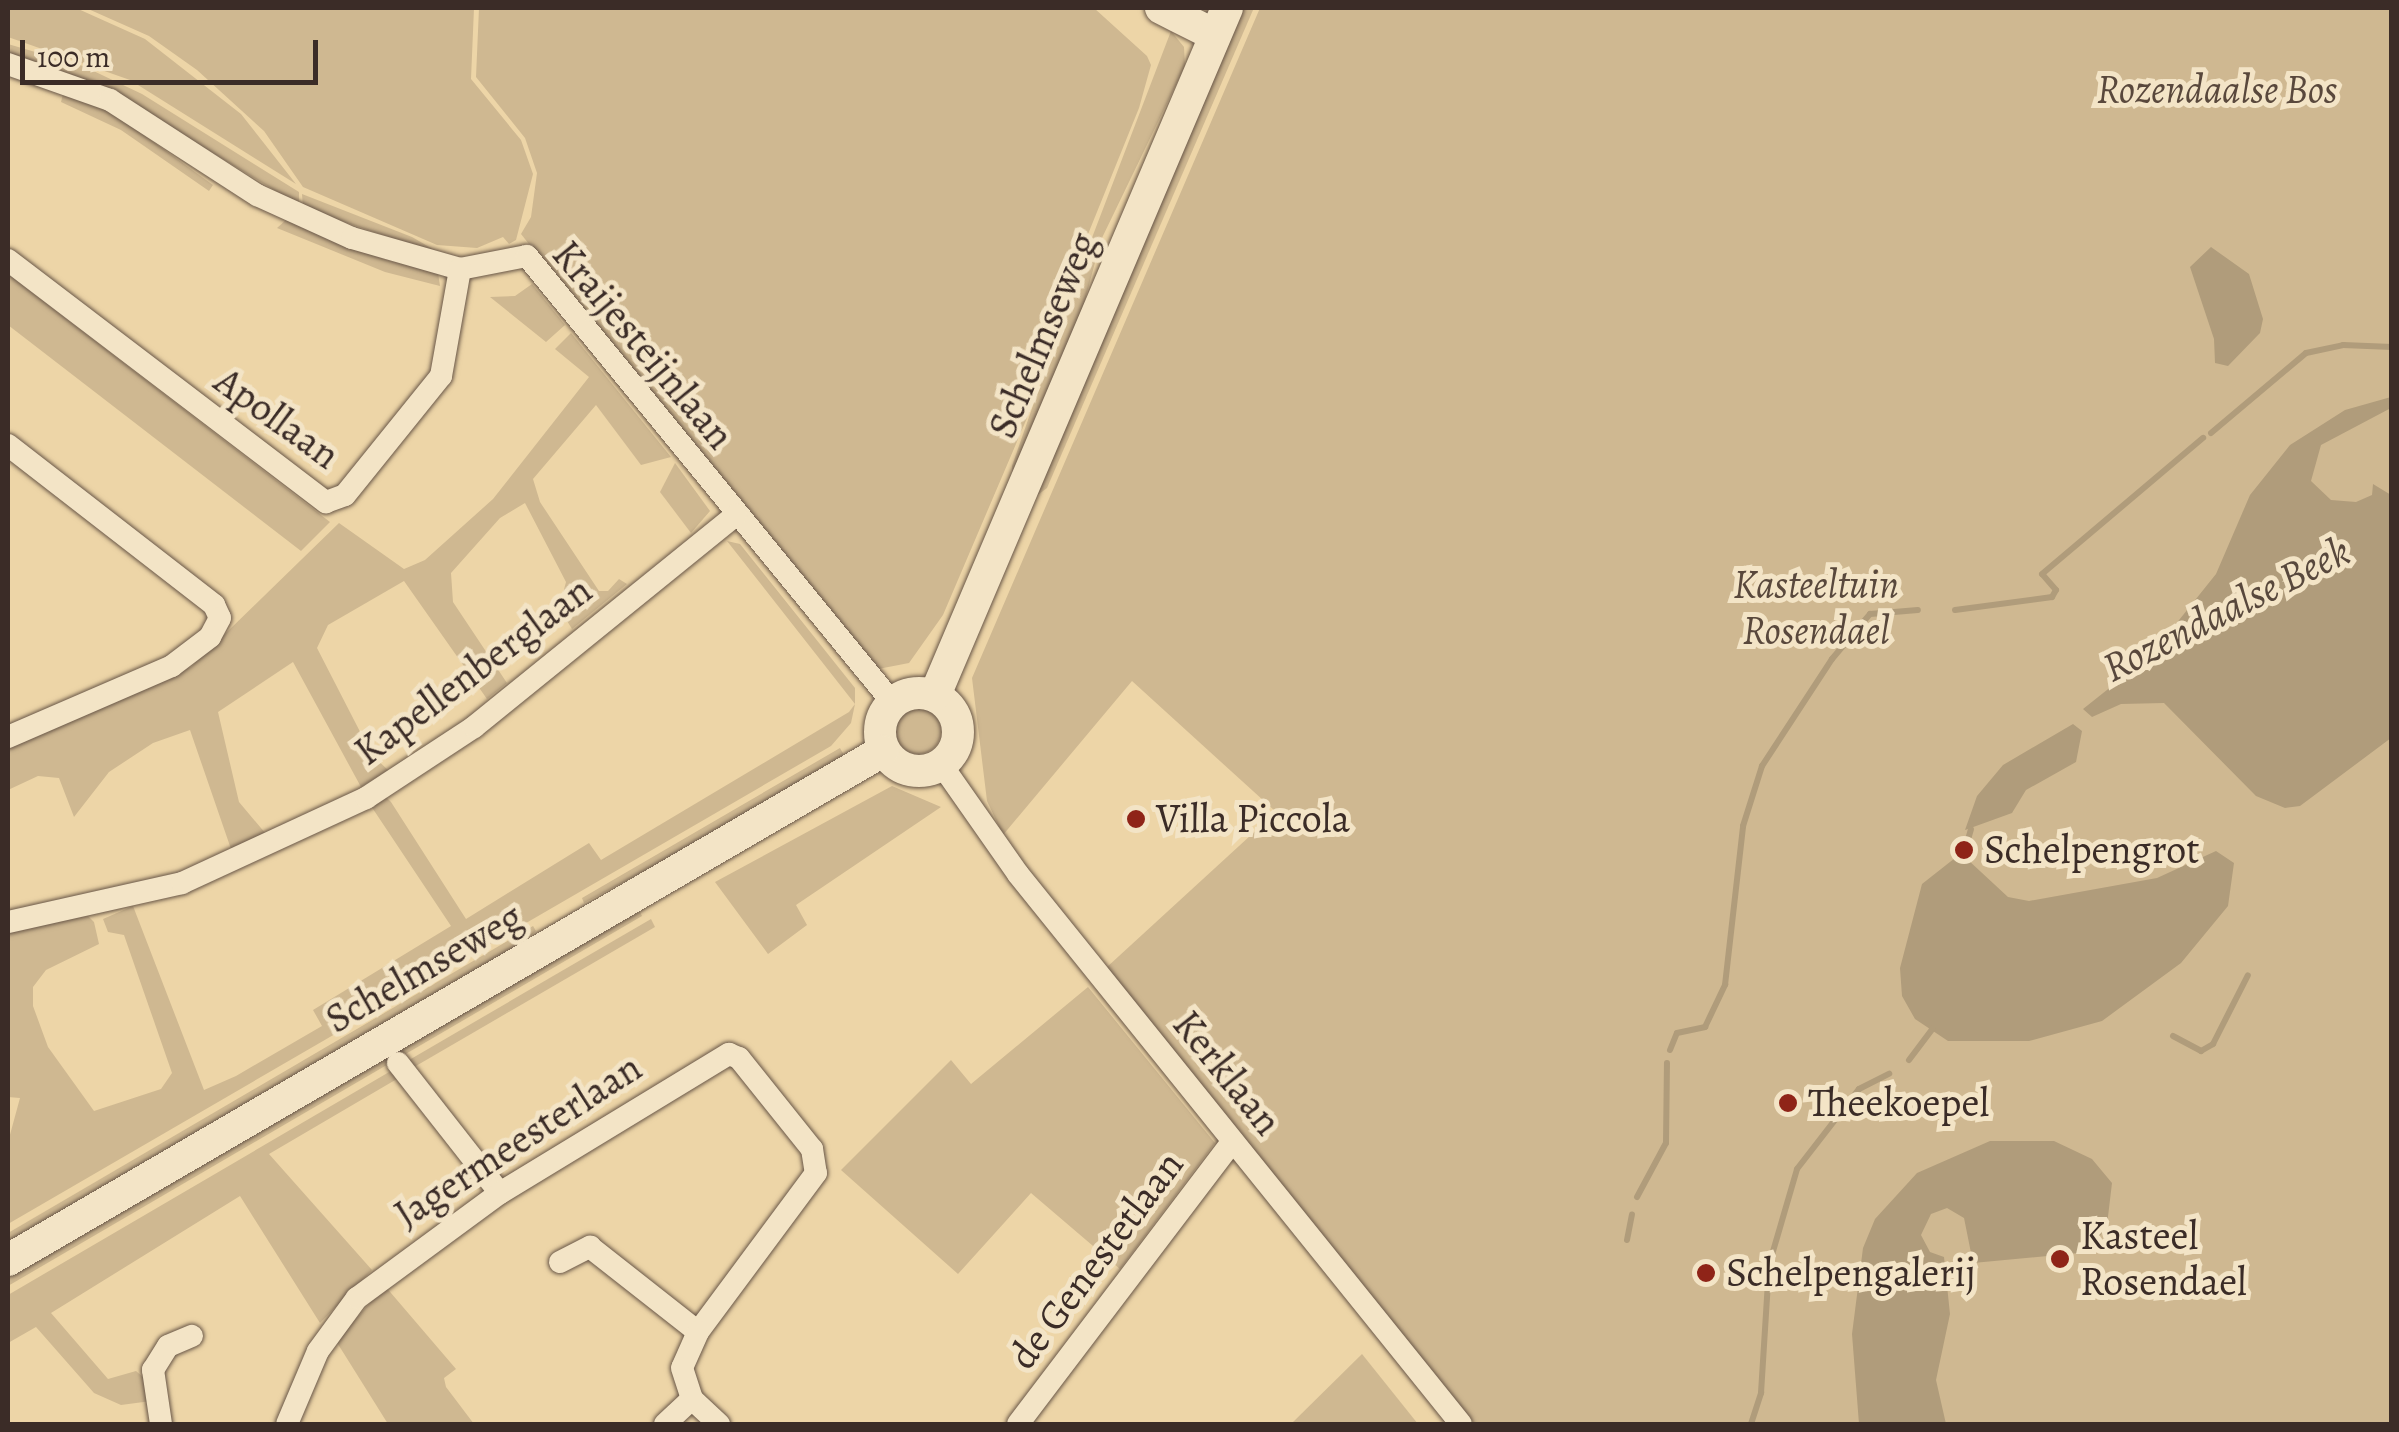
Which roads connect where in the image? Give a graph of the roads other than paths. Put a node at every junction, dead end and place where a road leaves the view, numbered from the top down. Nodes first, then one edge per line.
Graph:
1 (1161, 8) edge
2 (1221, 21) edge
3 (8, 64) edge
4 (8, 260) edge
5 (460, 269) junction
6 (8, 445) edge
7 (736, 515) junction
8 (884, 693) junction
9 (935, 695) junction
10 (8, 736) edge
11 (883, 751) junction
12 (941, 764) junction
13 (8, 922) edge
14 (398, 1063) dead end
15 (1233, 1141) junction
16 (500, 1193) junction
17 (8, 1260) edge
18 (560, 1262) dead end
19 (698, 1332) junction
20 (192, 1336) dead end
21 (692, 1399) junction
22 (161, 1424) edge
23 (287, 1424) edge
24 (665, 1424) edge
25 (719, 1424) edge
26 (1018, 1424) edge
27 (1461, 1424) edge

1 - 2 main road
2 - 9 main road, Schelmseweg
3 - 5 street, Kraijesteijnlaan
4 - 5 street, Apollaan
5 - 7 street, Kraijesteijnlaan
6 - 10 street
7 - 8 street, Kraijesteijnlaan
7 - 13 street, Kapellenberglaan
8 - 9 main road
8 - 11 main road
9 - 12 main road
11 - 12 main road
11 - 17 main road, Schelmseweg
12 - 15 street, Kerklaan
14 - 16 street
15 - 26 street, de Genestetlaan
15 - 27 street, Kerklaan
16 - 19 street, Jagermeesterlaan
16 - 23 street, Jagermeesterlaan
18 - 19 street
19 - 21 street
20 - 22 street
21 - 24 street
21 - 25 street

